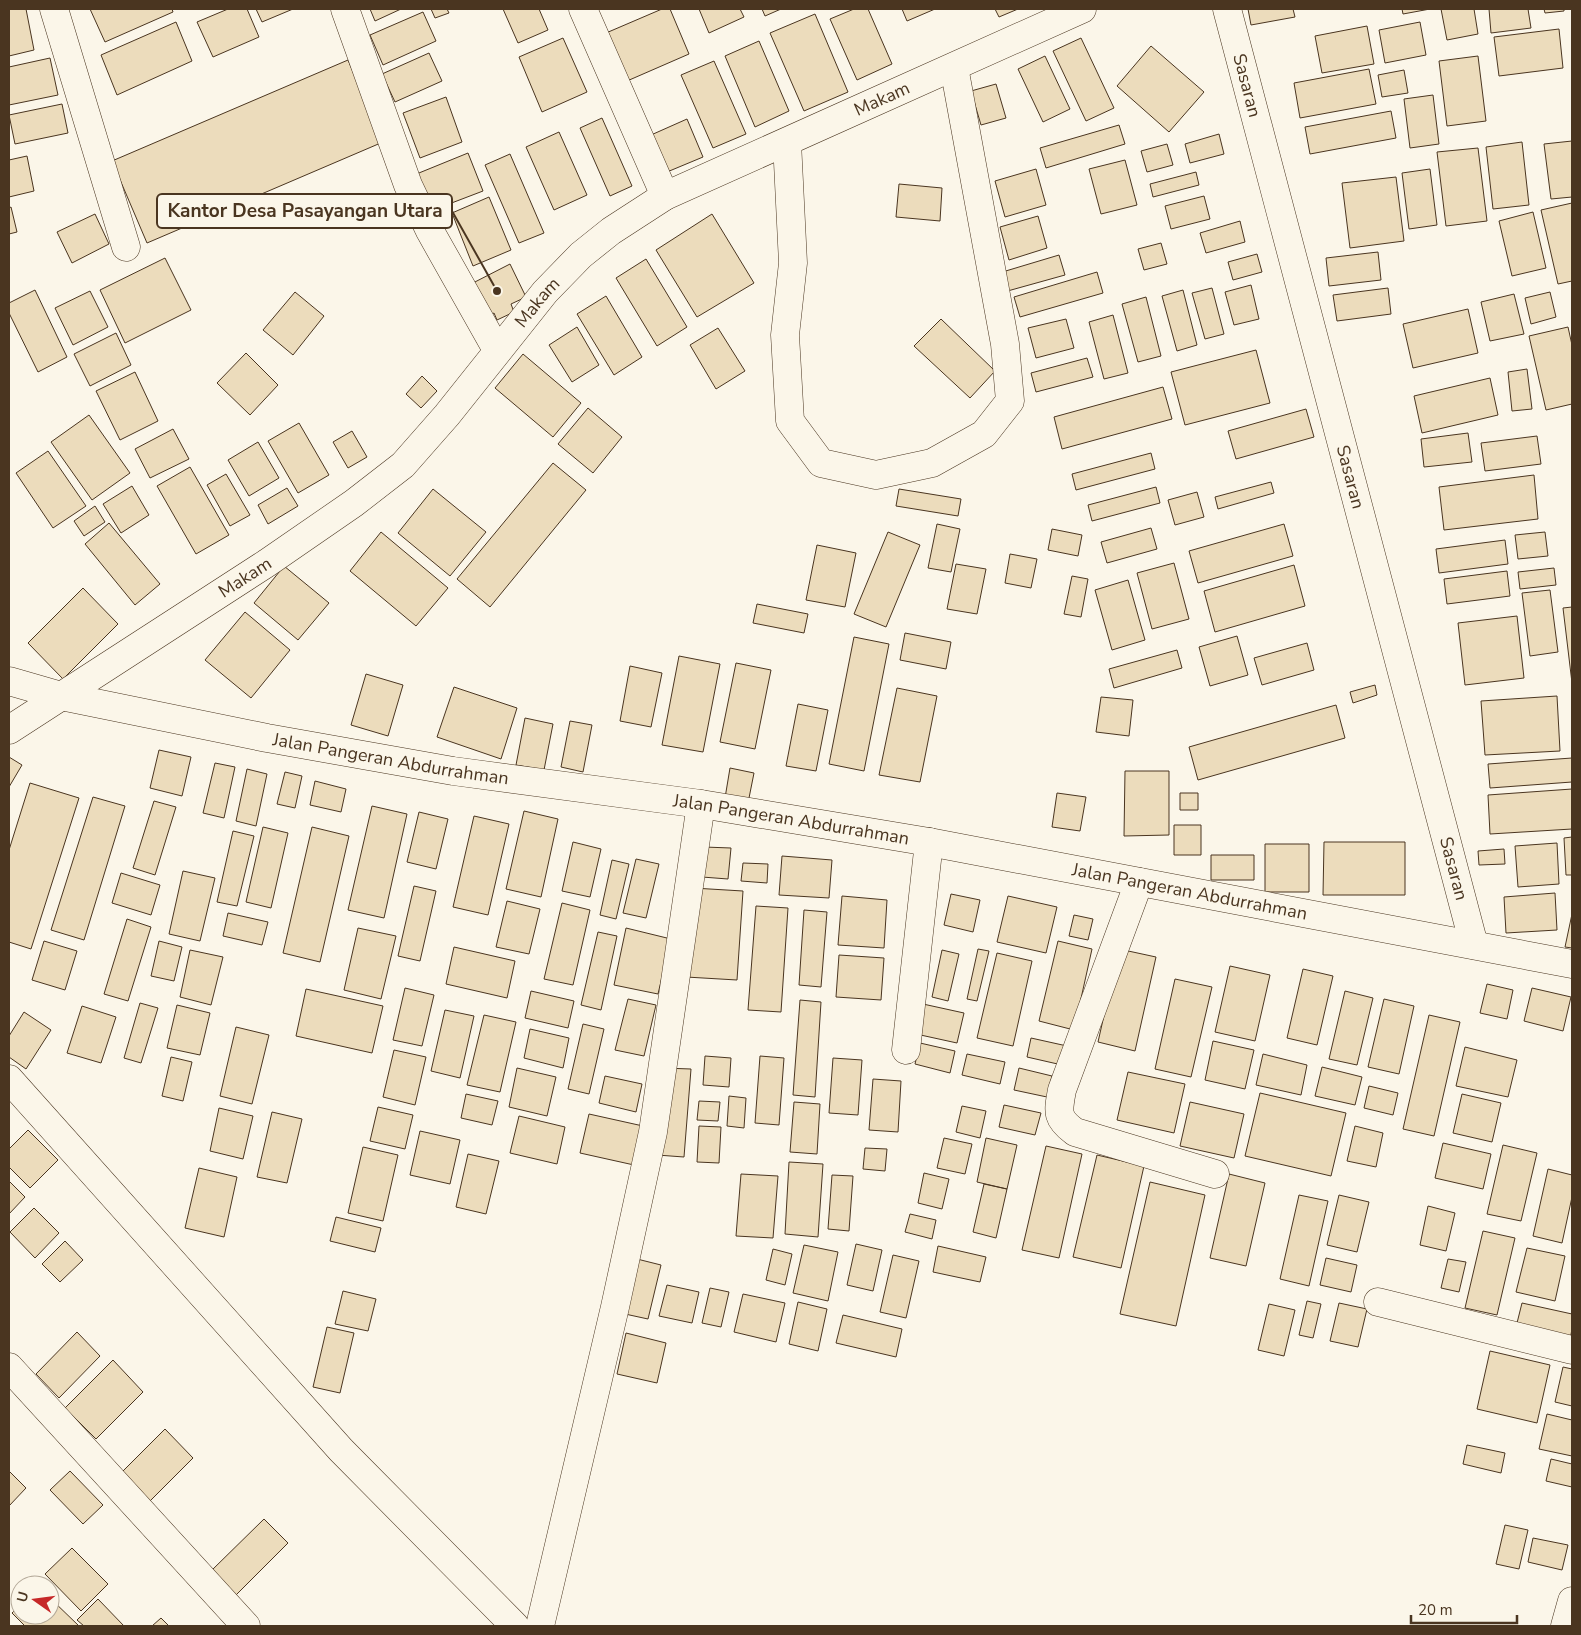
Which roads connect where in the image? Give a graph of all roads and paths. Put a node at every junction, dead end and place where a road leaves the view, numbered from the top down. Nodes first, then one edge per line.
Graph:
1 (54, 9) edge
2 (345, 9) edge
3 (582, 9) edge
4 (1082, 9) edge
5 (1227, 9) edge
6 (954, 67) junction
7 (787, 142) junction
8 (665, 196) junction
9 (126, 246) dead end
10 (497, 350) junction
11 (9, 681) edge
12 (61, 696) junction
13 (9, 730) edge
14 (701, 804) junction
15 (929, 842) junction
16 (1139, 882) junction
17 (1474, 945) junction
18 (1572, 964) edge
19 (906, 1050) dead end
20 (9, 1079) edge
21 (1215, 1174) dead end
22 (1378, 1302) dead end
23 (1572, 1350) edge
24 (9, 1367) edge
25 (1572, 1601) edge
26 (246, 1626) edge
27 (515, 1626) edge
28 (540, 1626) edge
29 (1565, 1626) edge

1 - 9 street
2 - 10 street
3 - 8 street
4 - 6 street, Makam
5 - 17 street, Sasaran
6 - 7 street, Makam
6 - 7 street
7 - 8 street, Makam
8 - 10 street, Makam
10 - 12 street, Makam
11 - 12 street, Jalan Pangeran Abdurrahman
12 - 13 street, Makam
12 - 14 street, Jalan Pangeran Abdurrahman
14 - 15 street, Jalan Pangeran Abdurrahman
14 - 28 street
15 - 16 street, Jalan Pangeran Abdurrahman
15 - 19 street
16 - 17 street, Jalan Pangeran Abdurrahman
16 - 21 street
17 - 18 street, Jalan Pangeran Abdurrahman
20 - 27 street
22 - 23 street
24 - 26 street
25 - 29 street

